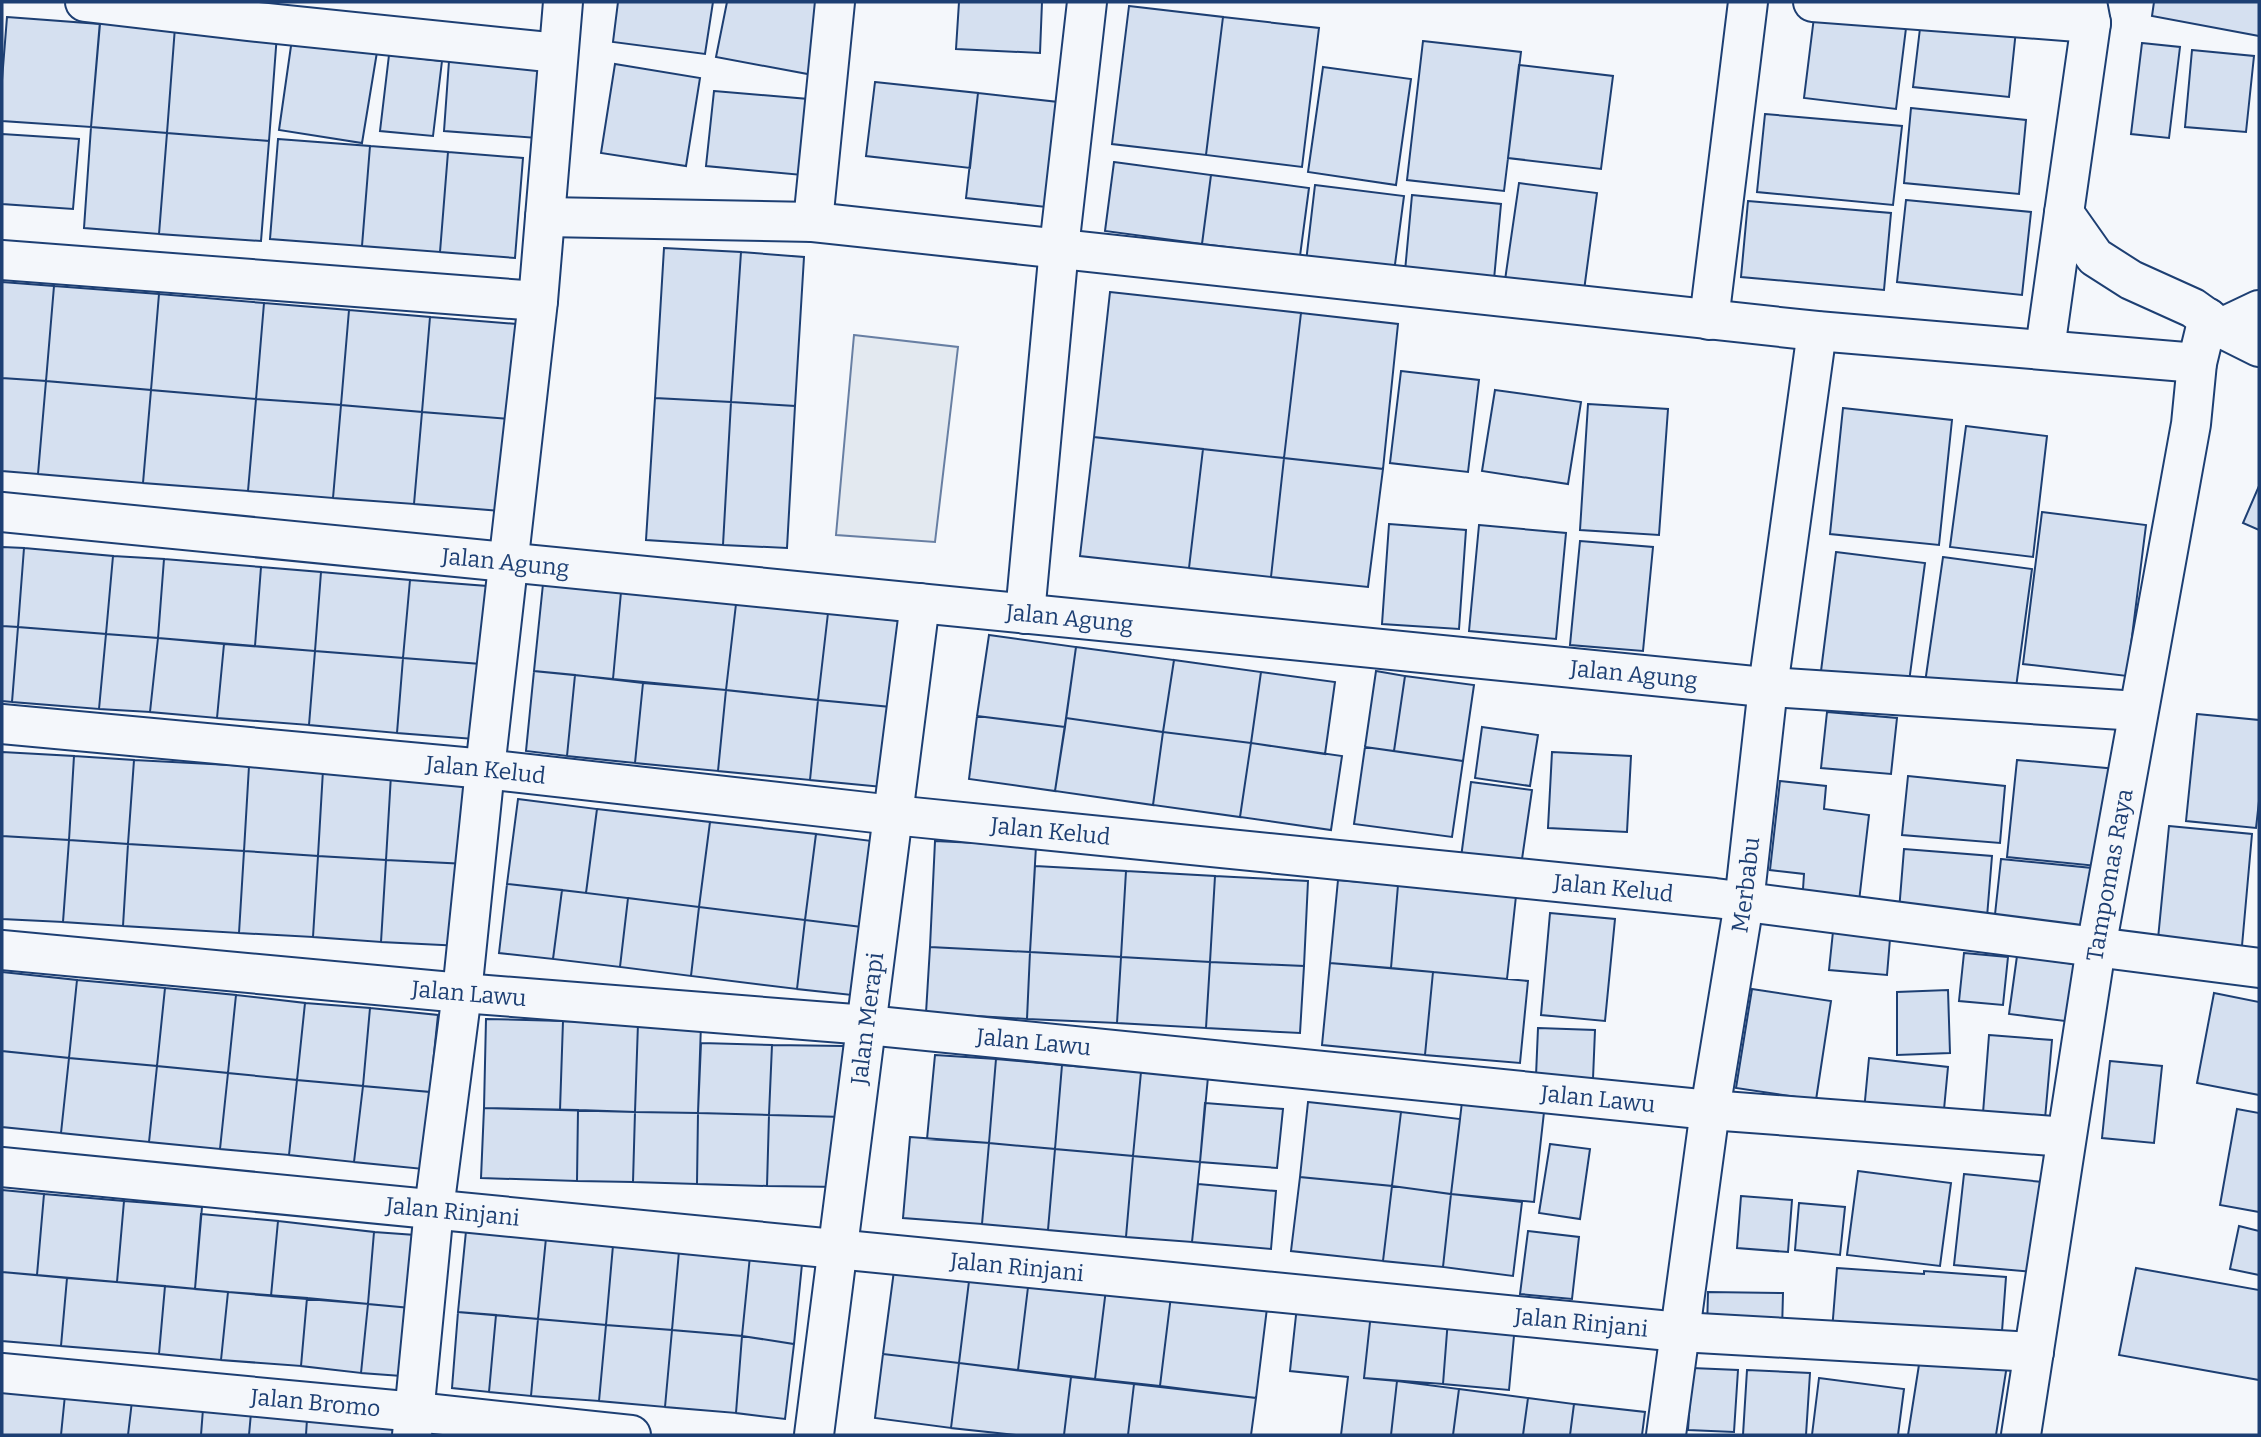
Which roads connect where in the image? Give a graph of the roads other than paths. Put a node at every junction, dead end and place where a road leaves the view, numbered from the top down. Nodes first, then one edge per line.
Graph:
1 (85, 2) edge
2 (563, 2) edge
3 (835, 2) edge
4 (1087, 2) edge
5 (1748, 2) edge
6 (1813, 2) edge
7 (279, 13) edge
8 (2089, 13) edge
9 (558, 52) junction
10 (2064, 213) junction
11 (545, 217) junction
12 (813, 222) junction
13 (1059, 248) junction
14 (2, 260) edge
15 (538, 300) junction
16 (2259, 310) edge
17 (1709, 320) junction
18 (2214, 323) junction
19 (1817, 331) junction
20 (2259, 347) edge
21 (2045, 349) junction
22 (2197, 363) junction
23 (2, 512) edge
24 (509, 562) junction
25 (920, 603) junction
26 (1025, 614) junction
27 (1768, 687) junction
28 (2138, 711) junction
29 (2, 724) edge
30 (485, 769) junction
31 (893, 815) junction
32 (1744, 902) junction
33 (2096, 948) junction
34 (2, 950) edge
35 (2259, 968) edge
36 (462, 993) junction
37 (866, 1025) junction
38 (1710, 1110) junction
39 (2066, 1138) junction
40 (2, 1167) edge
41 (434, 1209) junction
42 (838, 1249) junction
43 (1681, 1332) junction
44 (2034, 1352) junction
45 (2, 1373) edge
46 (414, 1424) edge
47 (631, 1435) edge
48 (814, 1435) edge
49 (1666, 1435) edge
50 (2021, 1435) edge

1 - 7 street
2 - 9 street
3 - 12 street
4 - 13 street
5 - 17 street
6 - 8 street
7 - 9 street
8 - 10 street
9 - 11 street
10 - 18 street
10 - 21 street
11 - 12 street
11 - 15 street
12 - 13 street
13 - 17 street
13 - 26 street
14 - 15 street
15 - 24 street
16 - 18 street
17 - 19 street
18 - 20 street
18 - 22 street, Tampomas Raya
19 - 21 street
19 - 27 street, Merbabu
21 - 22 street
22 - 28 street, Tampomas Raya
23 - 24 street, Jalan Agung
24 - 25 street, Jalan Agung
24 - 30 street
25 - 26 street, Jalan Agung
25 - 31 street, Jalan Merapi
26 - 27 street, Jalan Agung
27 - 28 street, Jalan Agung
27 - 32 street, Merbabu
28 - 33 street, Tampomas Raya
29 - 30 street, Jalan Kelud
30 - 31 street, Jalan Kelud
30 - 36 street
31 - 32 street, Jalan Kelud
31 - 37 street, Jalan Merapi
32 - 33 street, Jalan Kelud
32 - 38 street, Merbabu
33 - 35 street, Jalan Kelud
33 - 39 street, Tampomas Raya
34 - 36 street, Jalan Lawu
36 - 37 street, Jalan Lawu
36 - 41 street
37 - 38 street, Jalan Lawu
37 - 42 street, Jalan Merapi
38 - 39 street, Jalan Lawu
38 - 43 street, Merbabu
39 - 44 street, Tampomas Raya
40 - 41 street, Jalan Rinjani
41 - 42 street, Jalan Rinjani
41 - 46 street
42 - 43 street, Jalan Rinjani
42 - 48 street, Jalan Merapi
43 - 44 street, Jalan Rinjani
43 - 49 street, Merbabu
44 - 50 street, Tampomas Raya
45 - 46 street, Jalan Bromo
46 - 47 street, Jalan Bromo

